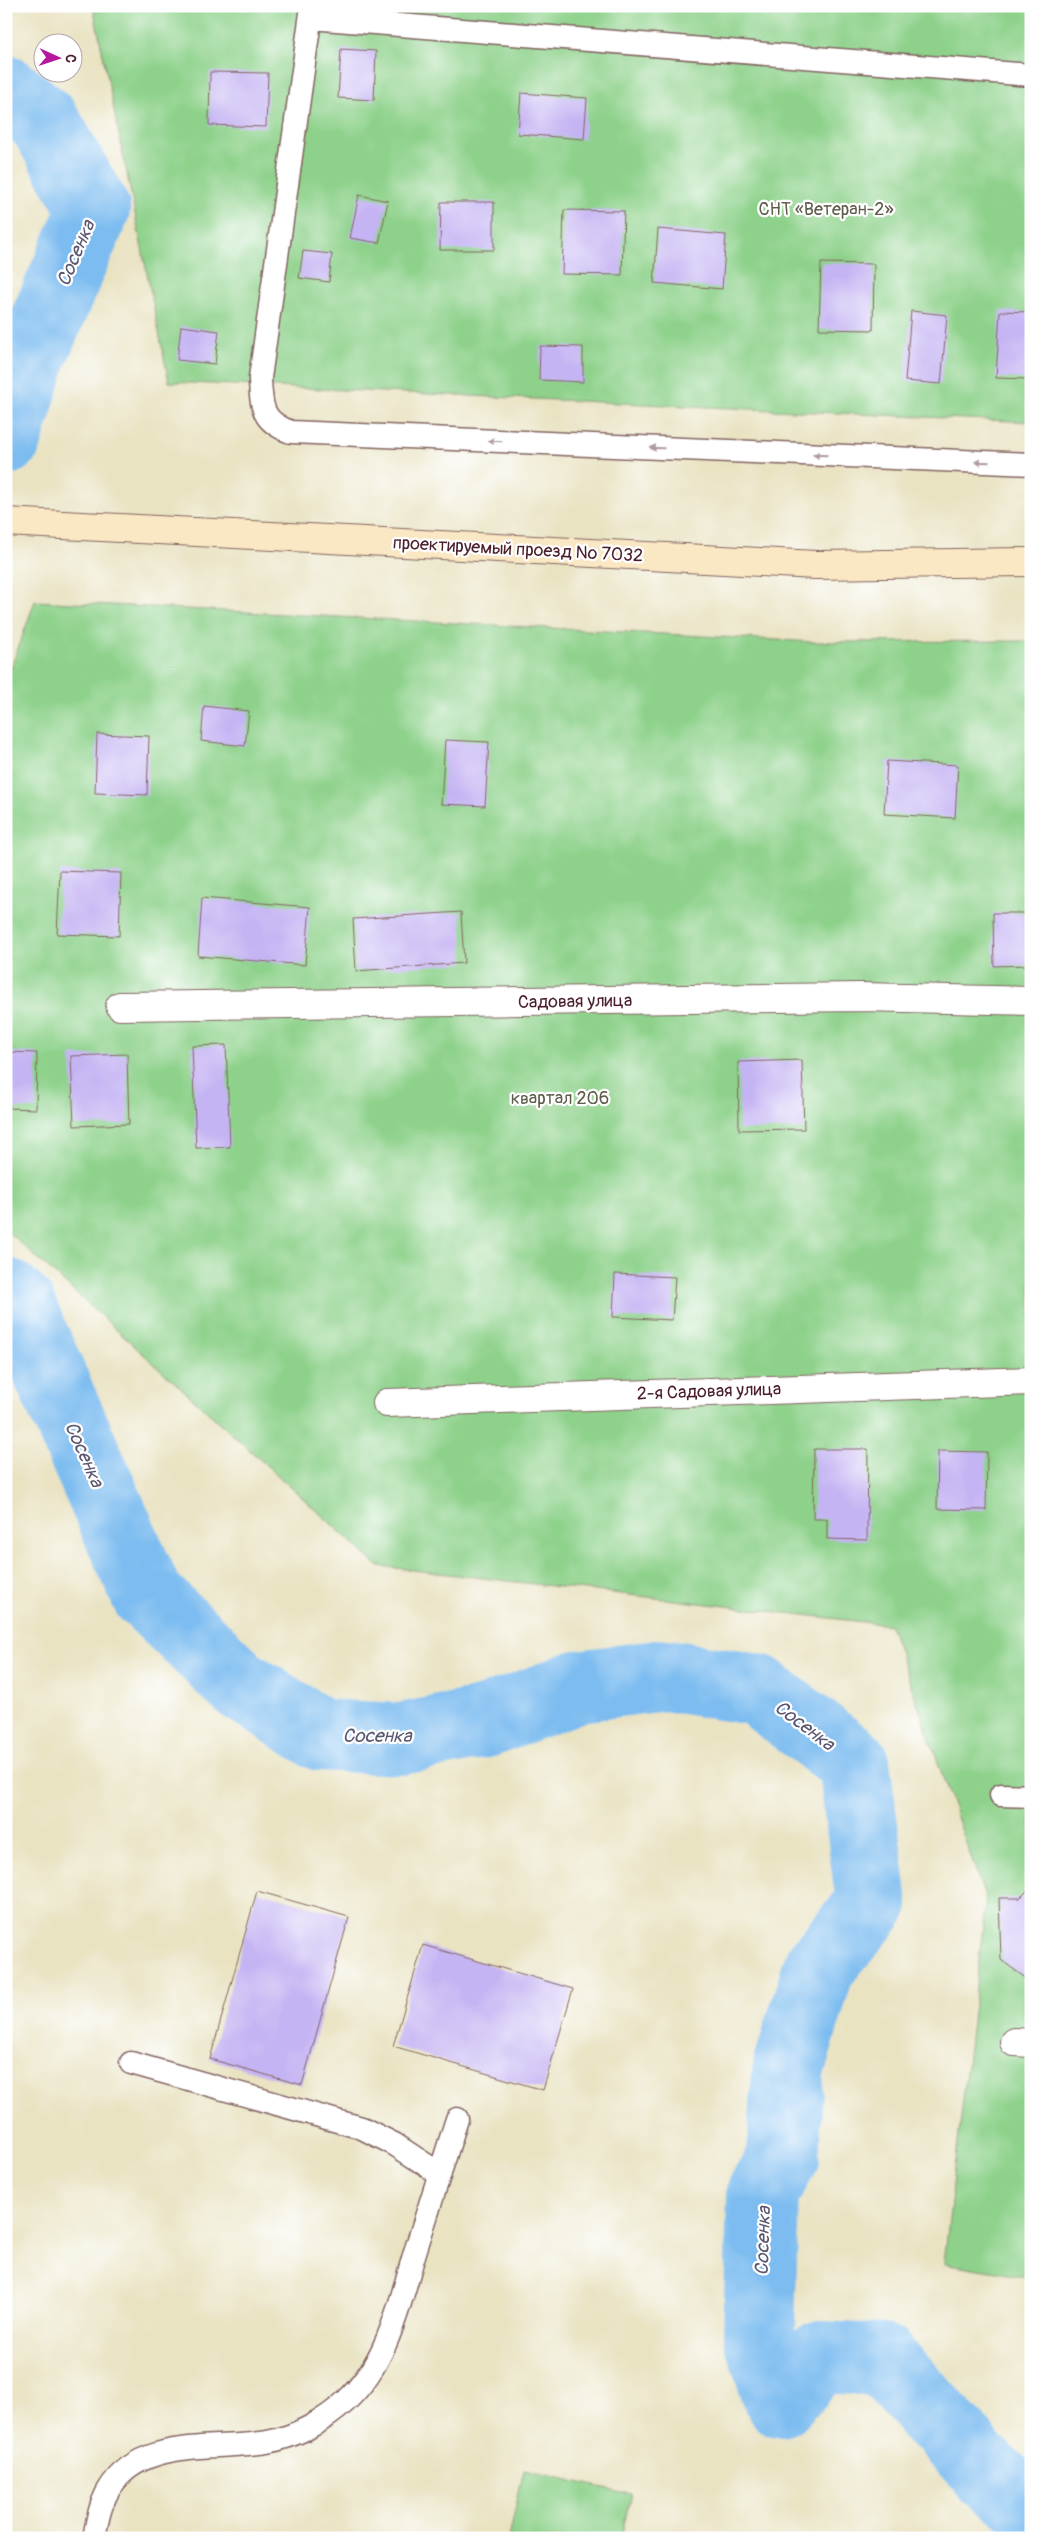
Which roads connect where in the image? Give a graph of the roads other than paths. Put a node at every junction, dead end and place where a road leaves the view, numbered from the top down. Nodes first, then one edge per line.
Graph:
1 (312, 12) edge
2 (1031, 75) edge
3 (1031, 464) edge
4 (6, 522) edge
5 (1031, 562) edge
6 (1031, 1001) edge
7 (120, 1006) dead end
8 (1031, 1381) edge
9 (387, 1403) dead end
10 (1001, 1795) dead end
11 (1031, 1796) edge
12 (131, 2064) dead end
13 (457, 2119) dead end
14 (440, 2174) junction
15 (94, 2538) edge

1 - 2 lane
3 -> 1 lane
4 - 5 main road, проектируемый проезд № 7032
6 - 7 street, Садовая улица
8 - 9 street, 2-я Садовая улица
10 - 11 lane
12 - 14 lane
13 - 14 lane
14 - 15 lane

